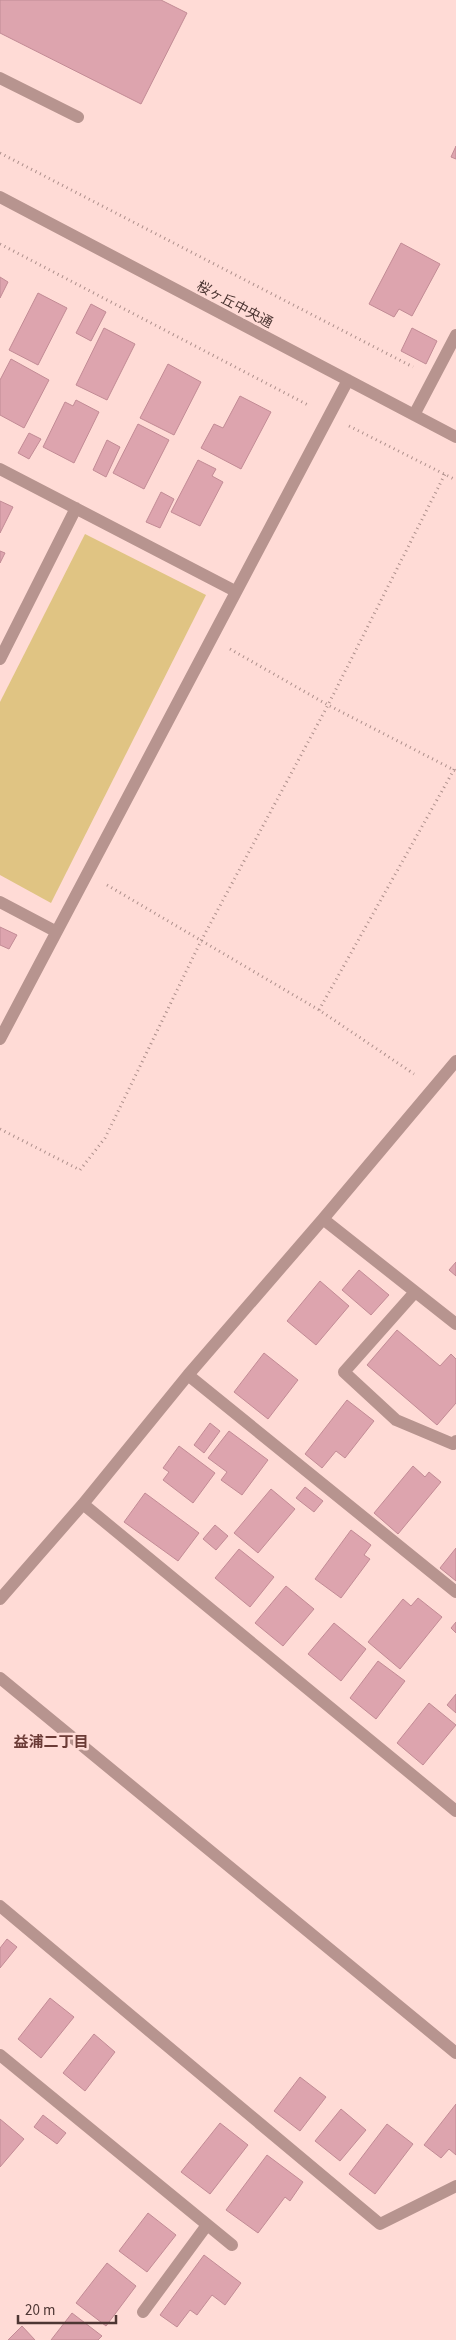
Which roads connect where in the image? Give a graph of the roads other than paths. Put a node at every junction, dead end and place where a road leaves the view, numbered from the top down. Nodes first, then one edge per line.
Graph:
1 (0, 78) edge
2 (78, 117) dead end
3 (0, 197) edge
4 (456, 335) edge
5 (348, 380) junction
6 (414, 415) junction
7 (456, 437) edge
8 (0, 469) edge
9 (76, 508) junction
10 (235, 591) junction
11 (0, 659) edge
12 (0, 902) edge
13 (55, 931) junction
14 (0, 1038) edge
15 (456, 1061) edge
16 (323, 1219) junction
17 (415, 1292) junction
18 (456, 1324) edge
19 (188, 1375) junction
20 (456, 1441) edge
21 (83, 1504) junction
22 (456, 1592) edge
23 (0, 1600) edge
24 (0, 1678) edge
25 (456, 1811) edge
26 (0, 1906) edge
27 (456, 2053) edge
28 (0, 2055) edge
29 (456, 2186) edge
30 (208, 2225) junction
31 (232, 2245) dead end
32 (142, 2312) dead end

1 - 2 street
3 - 5 street, 桜ヶ丘中央通
4 - 6 street
5 - 6 street, 桜ヶ丘中央通
5 - 10 street
6 - 7 street, 桜ヶ丘中央通
8 - 9 street
9 - 10 street
9 - 11 street
10 - 13 street
12 - 13 street
13 - 14 street
15 - 16 street
16 - 17 street
16 - 19 street
17 - 18 street
17 - 20 street
19 - 21 street
19 - 22 street
21 - 23 street
21 - 25 street
24 - 27 street
26 - 29 street
28 - 30 street
30 - 31 street
30 - 32 street

